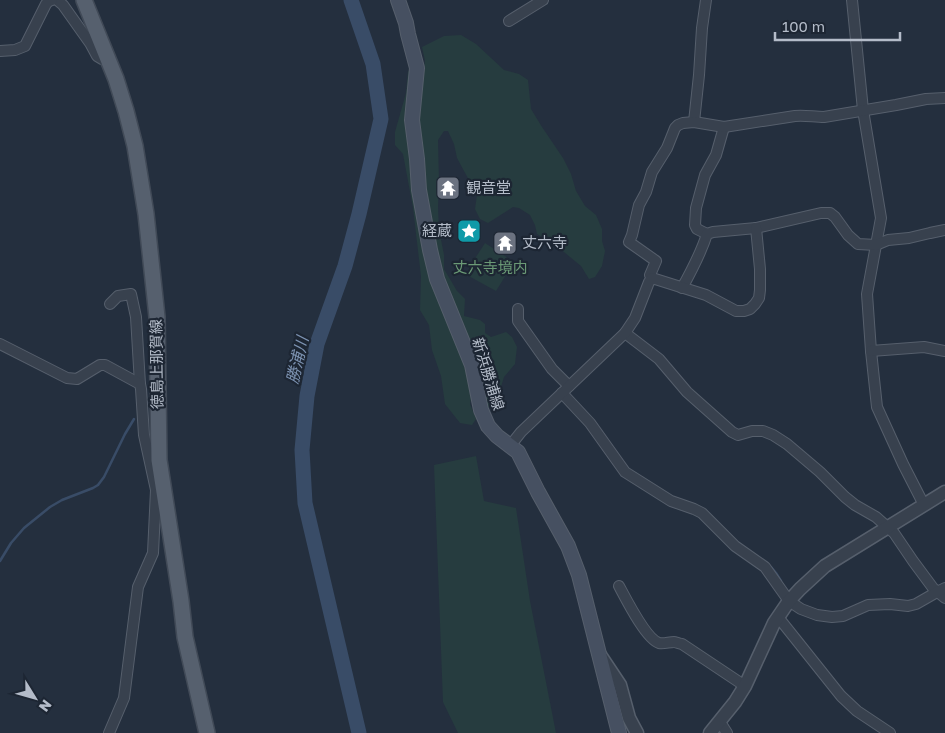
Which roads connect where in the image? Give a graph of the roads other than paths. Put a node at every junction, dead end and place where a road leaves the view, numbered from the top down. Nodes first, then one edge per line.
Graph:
1 (52, 0) edge
2 (57, 0) edge
3 (84, 0) edge
4 (398, 0) edge
5 (543, 0) edge
6 (706, 0) edge
7 (852, 0) edge
8 (510, 21) dead end
9 (0, 51) edge
10 (107, 58) junction
11 (945, 98) edge
12 (863, 110) junction
13 (694, 122) junction
14 (724, 127) junction
15 (756, 228) junction
16 (945, 230) edge
17 (707, 234) junction
18 (876, 244) junction
19 (652, 278) junction
20 (682, 288) junction
21 (110, 304) dead end
22 (518, 309) dead end
23 (625, 333) junction
24 (1, 346) edge
25 (871, 351) junction
26 (945, 351) edge
27 (140, 384) junction
28 (565, 389) junction
29 (510, 446) junction
30 (160, 489) junction
31 (945, 492) edge
32 (924, 505) junction
33 (888, 527) junction
34 (619, 586) dead end
35 (942, 593) edge
36 (789, 601) junction
37 (778, 616) junction
38 (599, 654) junction
39 (745, 686) junction
40 (723, 727) edge
41 (109, 733) edge
42 (207, 733) edge
43 (619, 733) edge
44 (637, 733) edge
45 (710, 733) edge
46 (889, 733) edge

1 - 9 street
2 - 10 street
3 - 10 main road, 徳島上那賀線
4 - 29 main road, 新浜勝浦線
5 - 8 street
6 - 13 street
7 - 12 street
10 - 30 main road, 徳島上那賀線
11 - 12 street
12 - 14 street
12 - 18 street
13 - 14 street
13 - 19 street
14 - 17 street
15 - 17 street
15 - 18 street
15 - 20 street
16 - 18 street
17 - 20 street
18 - 25 street
19 - 20 street
19 - 23 street
21 - 27 street
22 - 28 street
23 - 28 street
23 - 33 street
24 - 27 street
25 - 26 street
25 - 32 street
27 - 30 street
28 - 29 street
28 - 36 street
29 - 38 main road, 新浜勝浦線
30 - 41 street
30 - 42 main road, 徳島上那賀線
31 - 32 street
32 - 33 street
33 - 35 street
33 - 36 street
34 - 39 street
35 - 36 street
36 - 37 street
37 - 39 street
37 - 46 street
38 - 43 main road, 新浜勝浦線
38 - 44 street
39 - 40 street
40 - 45 street

